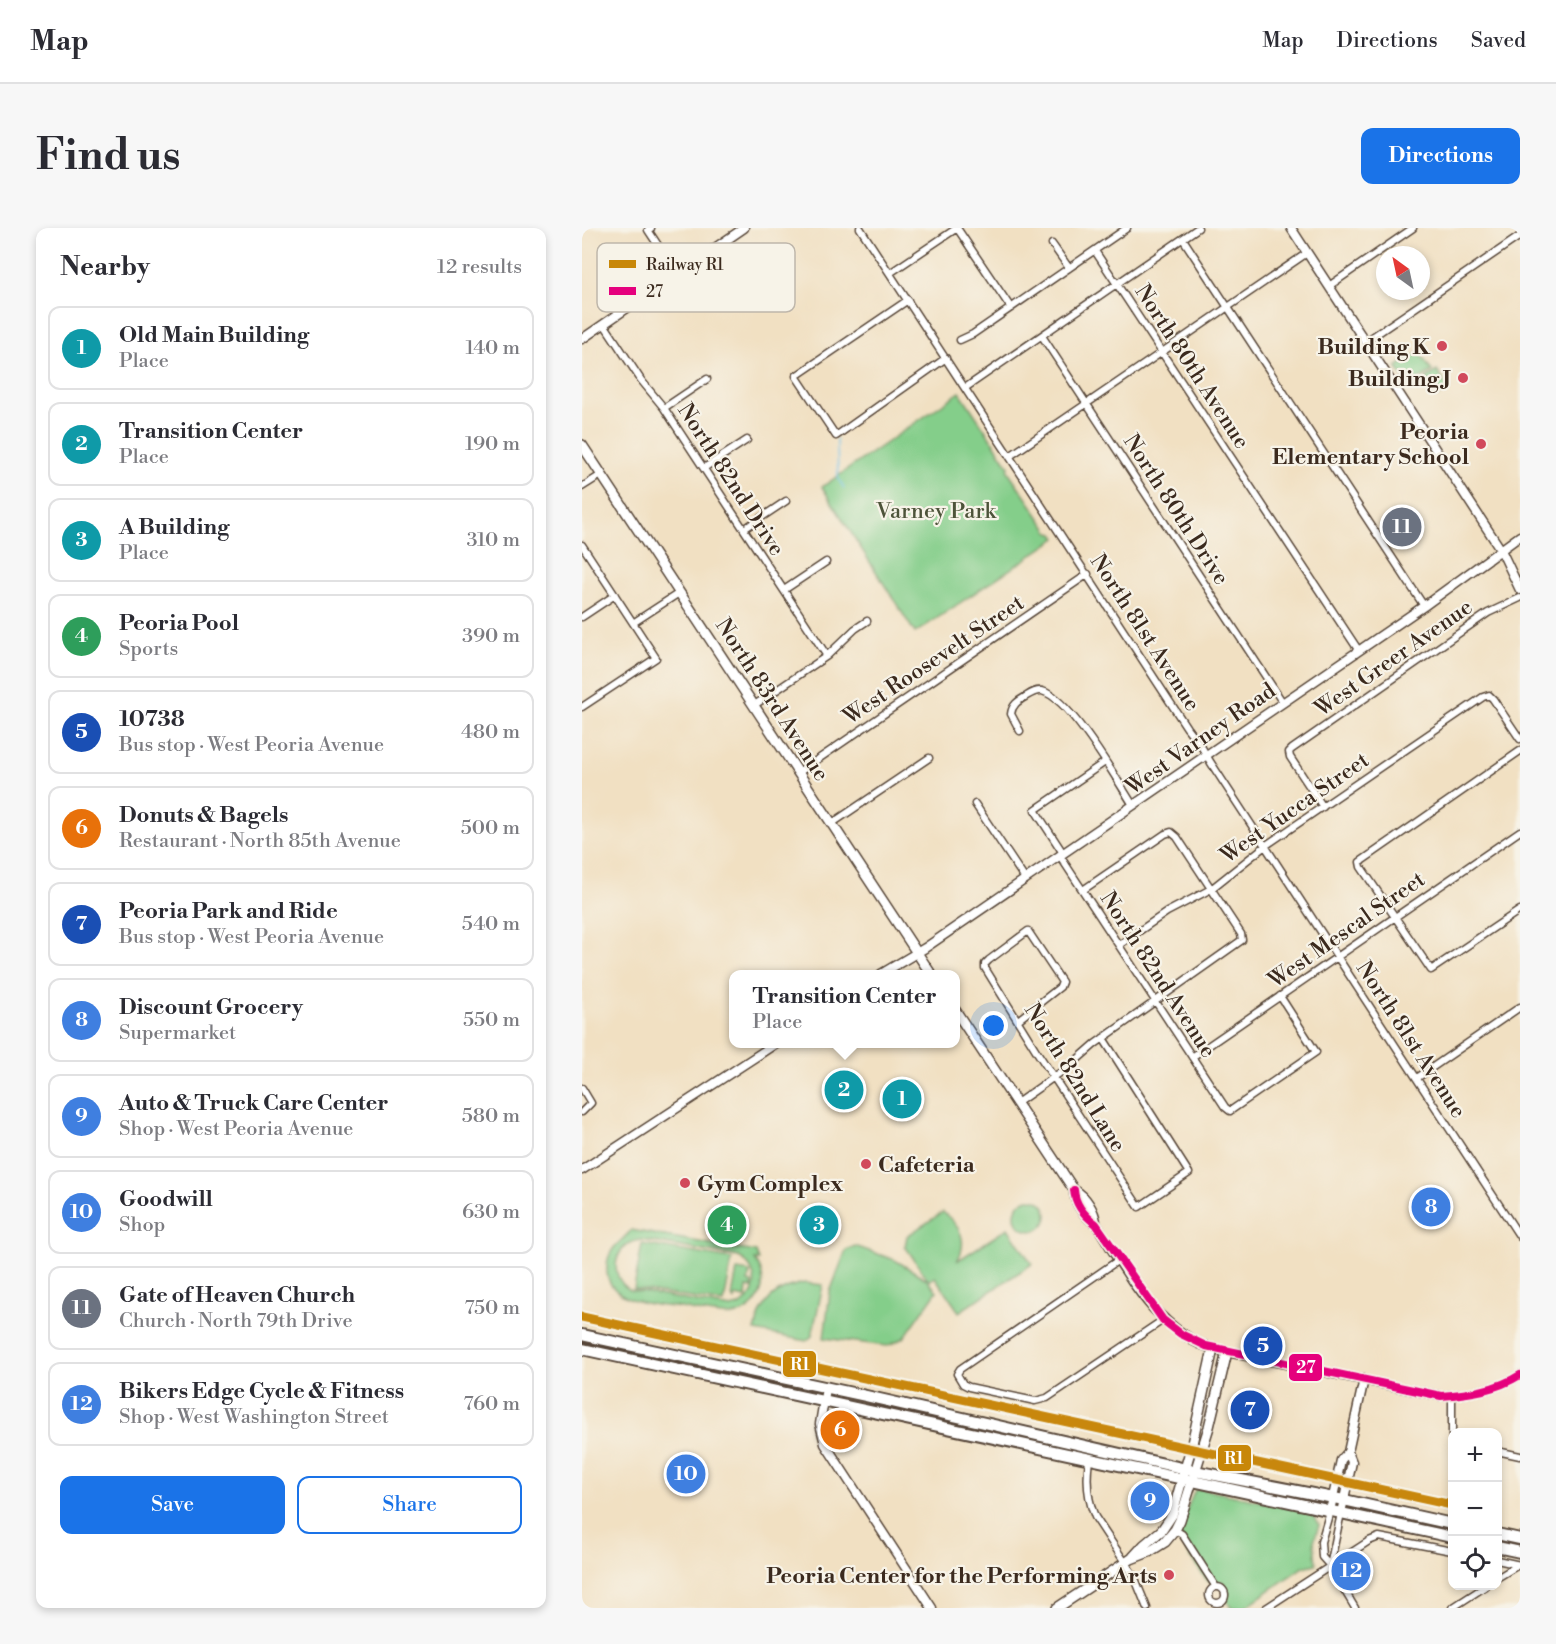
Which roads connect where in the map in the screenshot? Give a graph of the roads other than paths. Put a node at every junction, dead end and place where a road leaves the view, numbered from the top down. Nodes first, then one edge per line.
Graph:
1 (744, 228) edge
2 (861, 228) edge
3 (957, 228) edge
4 (1127, 228) edge
5 (1198, 228) edge
6 (1291, 228) edge
7 (1413, 228) edge
8 (650, 229) edge
9 (1520, 236) edge
10 (1183, 239) junction
11 (658, 243) edge
12 (722, 243) edge
13 (1052, 244) dead end
14 (1095, 251) junction
15 (1307, 253) junction
16 (1069, 268) junction
17 (890, 273) junction
18 (1117, 284) junction
19 (1329, 286) junction
20 (908, 300) junction
21 (1228, 307) junction
22 (1011, 308) junction
23 (622, 312) edge
24 (604, 324) junction
25 (1042, 336) junction
26 (582, 339) edge
27 (960, 340) dead end
28 (1365, 342) junction
29 (1162, 352) junction
30 (946, 358) junction
31 (707, 380) dead end
32 (965, 388) junction
33 (1086, 404) junction
34 (664, 408) junction
35 (747, 440) dead end
36 (582, 445) edge
37 (1010, 456) junction
38 (704, 468) junction
39 (601, 475) junction
40 (582, 487) edge
41 (786, 501) dead end
42 (744, 529) junction
43 (1520, 536) edge
44 (582, 545) edge
45 (1502, 550) junction
46 (826, 562) dead end
47 (1088, 574) junction
48 (784, 590) junction
49 (1520, 590) edge
50 (679, 593) junction
51 (615, 595) junction
52 (1520, 598) edge
53 (1424, 606) junction
54 (582, 617) edge
55 (867, 621) dead end
56 (633, 623) junction
57 (1359, 651) junction
58 (827, 656) junction
59 (1283, 702) junction
60 (753, 706) junction
61 (582, 707) edge
62 (1020, 731) dead end
63 (1520, 739) edge
64 (1520, 751) edge
65 (1206, 756) junction
66 (929, 758) dead end
67 (1106, 762) junction
68 (798, 773) junction
69 (975, 804) dead end
70 (1133, 805) junction
71 (1323, 807) junction
72 (831, 824) junction
73 (1520, 831) edge
74 (1265, 846) junction
75 (1062, 854) junction
76 (1024, 879) junction
77 (1211, 889) junction
78 (1083, 890) junction
79 (1520, 910) edge
80 (1394, 917) junction
81 (1119, 945) junction
82 (917, 954) junction
83 (1337, 957) junction
84 (890, 970) edge
85 (928, 970) edge
86 (1280, 996) junction
87 (1156, 1001) junction
88 (1520, 1007) edge
89 (960, 1018) edge
90 (1018, 1020) junction
91 (1104, 1038) junction
92 (769, 1048) edge
93 (1192, 1057) junction
94 (1054, 1078) junction
95 (1417, 1078) junction
96 (582, 1088) edge
97 (1017, 1103) junction
98 (582, 1112) edge
99 (583, 1168) edge
100 (1520, 1237) edge
101 (1119, 1259) junction
102 (1163, 1320) junction
103 (582, 1335) edge
104 (582, 1349) edge
105 (1220, 1350) junction
106 (705, 1362) junction
107 (700, 1374) junction
108 (1520, 1375) edge
109 (1364, 1379) junction
110 (826, 1388) junction
111 (1452, 1395) junction
112 (824, 1401) junction
113 (1452, 1428) edge
114 (1014, 1429) junction
115 (1012, 1443) junction
116 (1502, 1452) edge
117 (1520, 1455) edge
118 (1089, 1460) junction
119 (1189, 1475) junction
120 (1338, 1499) junction
121 (1336, 1512) junction
122 (1448, 1523) edge
123 (1175, 1530) junction
124 (1502, 1535) edge
125 (1448, 1537) edge
126 (1520, 1539) edge
127 (1502, 1548) edge
128 (1448, 1550) edge
129 (1520, 1552) edge
130 (1128, 1561) junction
131 (1502, 1561) edge
132 (1519, 1564) edge
133 (1330, 1566) junction
134 (1502, 1575) edge
135 (1216, 1587) junction
136 (1480, 1590) edge
137 (1222, 1601) junction
138 (932, 1608) edge
139 (1056, 1608) edge
140 (1147, 1608) edge
141 (1227, 1608) edge
142 (1266, 1608) edge
143 (1355, 1608) edge
144 (1452, 1608) edge

1 - 12 street
2 - 17 street, North 81st Avenue
3 - 17 street
3 - 22 street
4 - 14 street
5 - 10 street
6 - 15 street
7 - 19 street
8 - 11 street
9 - 28 street
10 - 18 street
10 - 21 street
13 - 16 street
14 - 16 street
14 - 18 street, North 80th Avenue
15 - 19 street
15 - 21 street
16 - 22 street
17 - 20 street, North 81st Avenue
18 - 25 street
18 - 29 street, North 80th Avenue
19 - 28 street
20 - 30 street, North 81st Avenue
20 - 30 street
21 - 29 street
21 - 53 street
22 - 27 street
23 - 24 street
24 - 26 street
24 - 34 street, North 82nd Drive
25 - 32 street
25 - 33 street, North 80th Drive
28 - 45 street
29 - 33 street
29 - 57 street, North 80th Avenue
30 - 32 street, North 81st Avenue
31 - 34 street
32 - 37 street, North 81st Avenue
33 - 37 street
33 - 59 street, North 80th Drive
34 - 38 street, North 82nd Drive
35 - 38 street
36 - 39 main road, North 83rd Avenue
37 - 47 street, North 81st Avenue
38 - 42 street, North 82nd Drive
39 - 40 street
39 - 50 main road, North 83rd Avenue
41 - 42 street
42 - 48 street, North 82nd Drive
43 - 45 street, West Varney Road
44 - 51 street
45 - 49 street
45 - 53 street, West Varney Road
46 - 48 street
47 - 65 street, North 81st Avenue
47 - 68 street, West Roosevelt Street
48 - 58 street, North 82nd Drive
50 - 56 street
50 - 60 main road, North 83rd Avenue
51 - 54 street
51 - 56 street
52 - 71 street, West Greer Avenue
53 - 57 street, West Varney Road
55 - 58 street
56 - 61 street
57 - 59 street, West Varney Road
58 - 60 street
59 - 65 street, West Varney Road
60 - 68 main road, North 83rd Avenue
62 - 67 street
63 - 71 street, West Yucca Street
64 - 80 street
65 - 70 street, West Varney Road
65 - 74 street, North 81st Avenue
66 - 72 street
67 - 70 street
67 - 75 street, North 82nd Avenue
68 - 72 main road, North 83rd Avenue
69 - 76 street
70 - 75 street, West Varney Road
71 - 74 street, West Yucca Street
72 - 82 main road, North 83rd Avenue
73 - 80 street, West Mescal Street
74 - 77 street, West Yucca Street
74 - 83 street, North 81st Avenue
75 - 76 street, West Varney Road
75 - 78 street, North 82nd Avenue
76 - 82 street, West Varney Road
77 - 78 street
77 - 81 street, West Yucca Street
77 - 87 street
78 - 81 street, North 82nd Avenue
79 - 80 street
80 - 83 street, West Mescal Street
81 - 87 street, North 82nd Avenue
82 - 84 street, West Varney Road
82 - 85 main road, North 83rd Avenue
83 - 86 street, West Mescal Street
83 - 95 street, North 81st Avenue
86 - 93 street, West Mescal Street
86 - 93 street, North 82nd Avenue
87 - 91 street
87 - 93 street, North 82nd Avenue
88 - 95 street
89 - 97 main road
90 - 90 street, North 82nd Lane
90 - 94 street, North 82nd Lane
91 - 94 street
91 - 94 street, North 82nd Lane
92 - 99 street
94 - 97 street
95 - 100 street, North 81st Avenue
96 - 98 street
97 - 101 main road
101 - 102 main road
101 - 102 street
102 - 105 main road
103 - 106 highway
104 - 107 highway
105 - 109 street
105 - 119 main road
105 - 119 main road
106 - 107 highway
106 - 110 highway
107 - 112 highway
108 - 111 street
109 - 111 street
109 - 120 street
110 - 112 street
110 - 114 highway
111 - 113 street
112 - 115 highway
112 - 138 street
114 - 115 highway
114 - 119 highway
115 - 118 highway
116 - 117 street
118 - 119 highway
118 - 130 street
119 - 120 highway
119 - 121 highway
119 - 123 main road
119 - 130 main road
120 - 121 street
120 - 122 highway
121 - 125 highway
121 - 133 street
121 - 133 street
123 - 130 main road
123 - 135 street
124 - 126 highway
127 - 129 highway
128 - 133 street
130 - 139 main road
130 - 140 street
131 - 132 street
132 - 134 street
133 - 142 street
133 - 143 street
135 - 137 street
135 - 137 street
136 - 144 street
137 - 141 street

